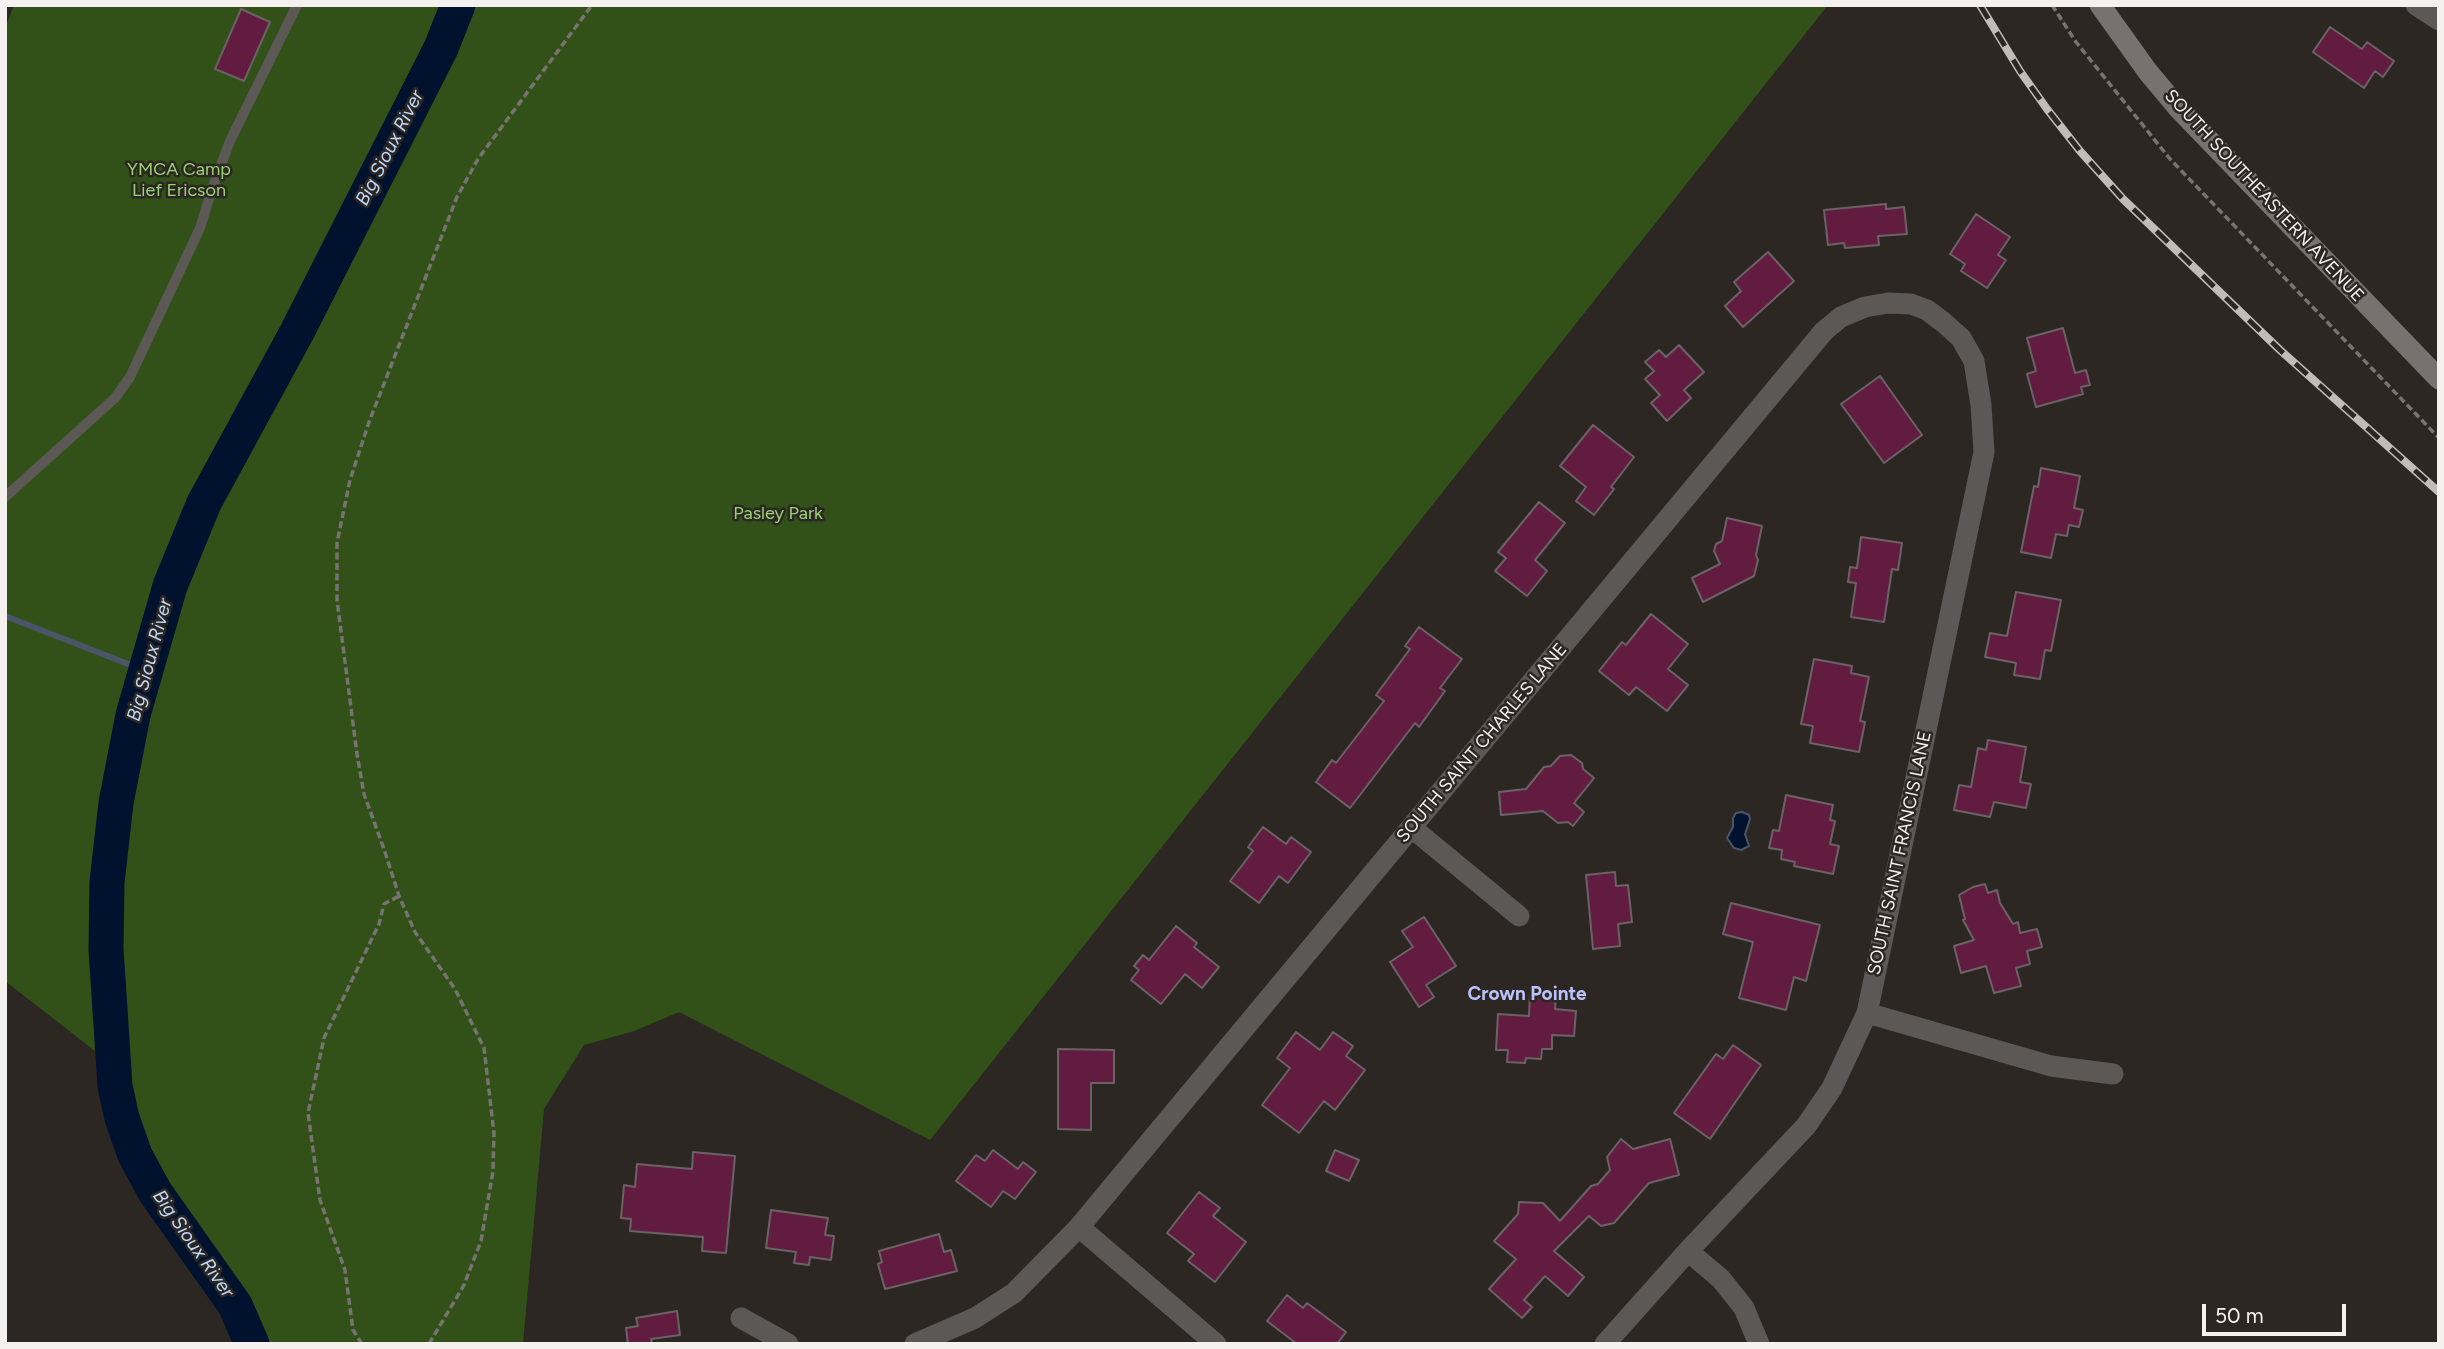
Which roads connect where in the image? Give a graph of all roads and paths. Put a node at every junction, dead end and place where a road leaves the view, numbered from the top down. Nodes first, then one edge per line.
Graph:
1 (297, 5) edge
2 (593, 5) edge
3 (2052, 5) edge
4 (2099, 5) edge
5 (2416, 5) edge
6 (2439, 20) edge
7 (1911, 304) joint
8 (2439, 379) edge
9 (2439, 438) edge
10 (5, 497) edge
11 (1412, 828) junction
12 (399, 896) junction
13 (1519, 916) dead end
14 (1867, 1013) junction
15 (2113, 1074) dead end
16 (1079, 1227) junction
17 (1688, 1251) junction
18 (741, 1318) dead end
19 (362, 1344) edge
20 (429, 1344) edge
21 (785, 1344) edge
22 (915, 1344) edge
23 (1216, 1344) edge
24 (1605, 1344) edge
25 (1759, 1344) edge

1 - 10 lane
2 - 12 path
3 - 9 path
4 - 8 main road, SOUTH SOUTHEASTERN AVENUE
5 - 6 street
7 - 11 street, SOUTH SAINT CHARLES LANE
7 - 14 street, SOUTH SAINT FRANCIS LANE
11 - 13 street
11 - 16 street, SOUTH SAINT CHARLES LANE
12 - 19 path
12 - 20 path
14 - 15 street
14 - 17 street, SOUTH SAINT FRANCIS LANE
16 - 22 street, SOUTH SAINT CHARLES LANE
16 - 23 street
17 - 24 street, SOUTH SAINT FRANCIS LANE
17 - 25 street
18 - 21 street

